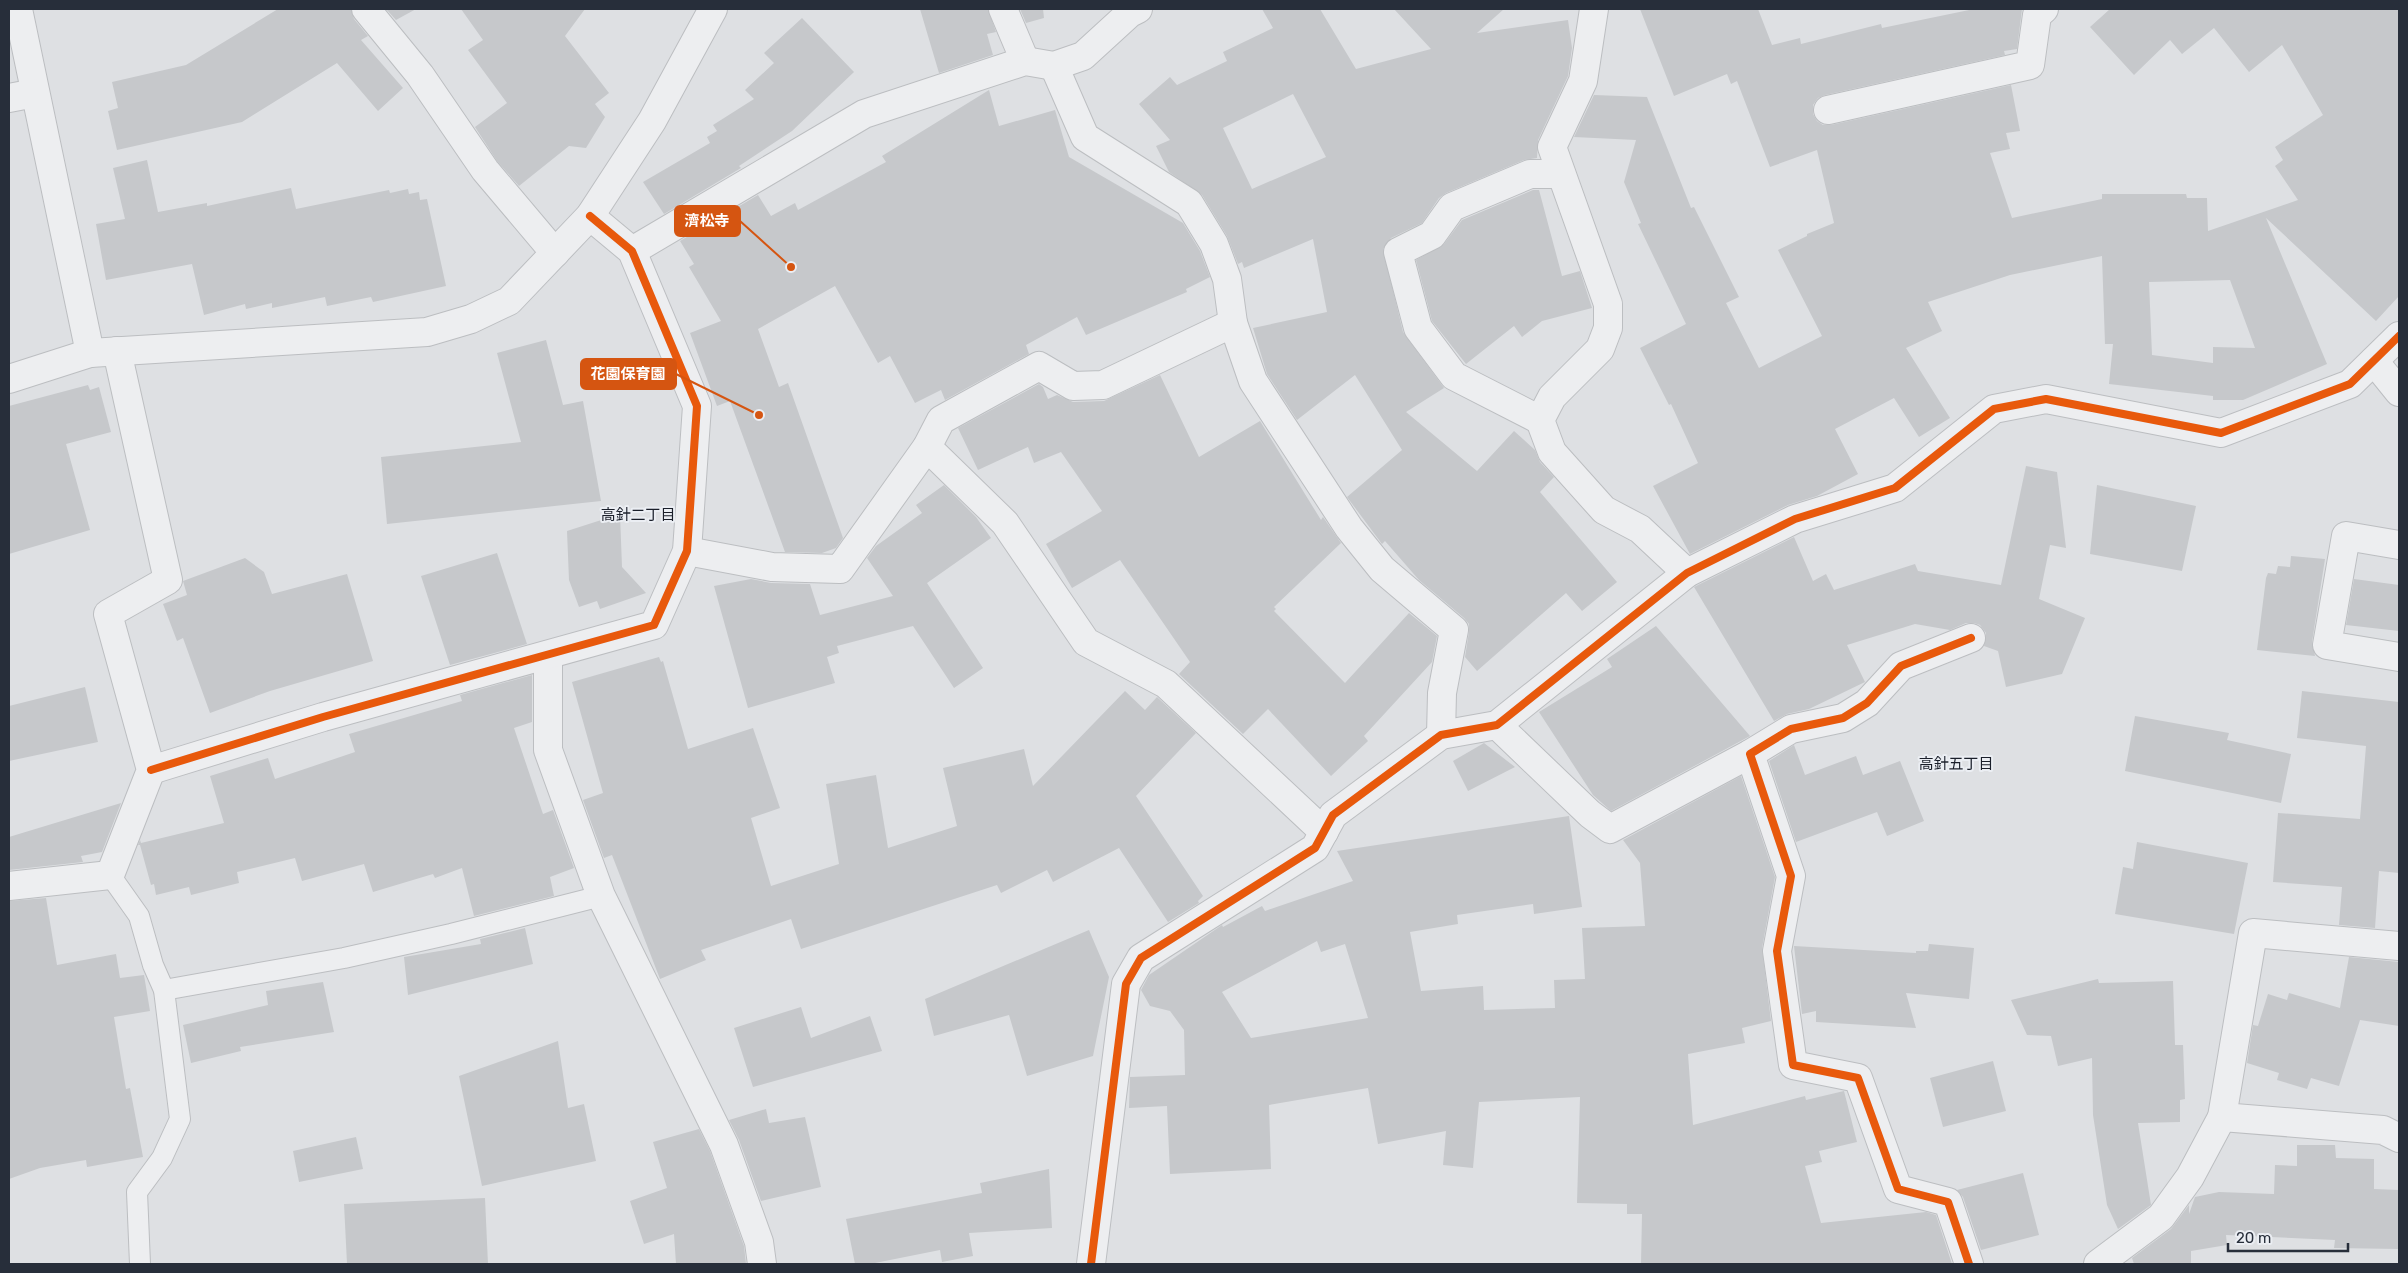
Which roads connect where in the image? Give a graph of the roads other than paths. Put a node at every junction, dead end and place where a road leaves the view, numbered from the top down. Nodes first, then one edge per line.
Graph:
1 (18, 9) edge
2 (366, 9) edge
3 (713, 9) edge
4 (1003, 9) edge
5 (1138, 9) edge
6 (1594, 9) edge
7 (2044, 9) edge
8 (1024, 61) junction
9 (1054, 66) junction
10 (35, 93) junction
11 (9, 98) edge
12 (1828, 110) dead end
13 (1561, 174) junction
14 (590, 216) junction
15 (632, 251) junction
16 (555, 253) junction
17 (1233, 323) junction
18 (2399, 336) edge
19 (117, 351) junction
20 (90, 353) junction
21 (2374, 361) junction
22 (9, 379) edge
23 (2399, 392) edge
24 (1540, 420) junction
25 (927, 447) junction
26 (2399, 545) edge
27 (688, 551) junction
28 (1687, 573) junction
29 (1971, 638) dead end
30 (548, 655) junction
31 (2399, 658) edge
32 (1497, 725) junction
33 (1441, 735) junction
34 (1750, 754) junction
35 (151, 770) junction
36 (1324, 832) junction
37 (110, 875) junction
38 (9, 886) edge
39 (601, 896) junction
40 (2399, 946) edge
41 (164, 990) junction
42 (2222, 1117) junction
43 (2399, 1138) edge
44 (140, 1264) edge
45 (762, 1264) edge
46 (1091, 1264) edge
47 (1969, 1264) edge
48 (2098, 1264) edge

1 - 10 street
2 - 16 street
3 - 14 street
4 - 8 street
5 - 9 street
6 - 13 street
7 - 12 street
8 - 9 street
8 - 15 street
9 - 17 street
10 - 11 street
10 - 20 street
13 - 24 street
13 - 24 street
14 - 15 street
14 - 16 street
15 - 27 street
16 - 19 street
17 - 25 street
17 - 33 street
18 - 21 street
19 - 20 street
19 - 35 street
20 - 22 street
21 - 23 street
21 - 28 street
24 - 28 street
25 - 27 street
25 - 36 street
26 - 31 street
27 - 30 street
28 - 32 street
29 - 34 street
30 - 35 street
30 - 39 street
32 - 33 street
32 - 34 street
33 - 36 street
34 - 47 street
35 - 37 street
36 - 46 street
37 - 38 street
37 - 41 lane
39 - 41 lane
39 - 45 street
40 - 42 street
41 - 44 lane
42 - 43 street
42 - 48 street

